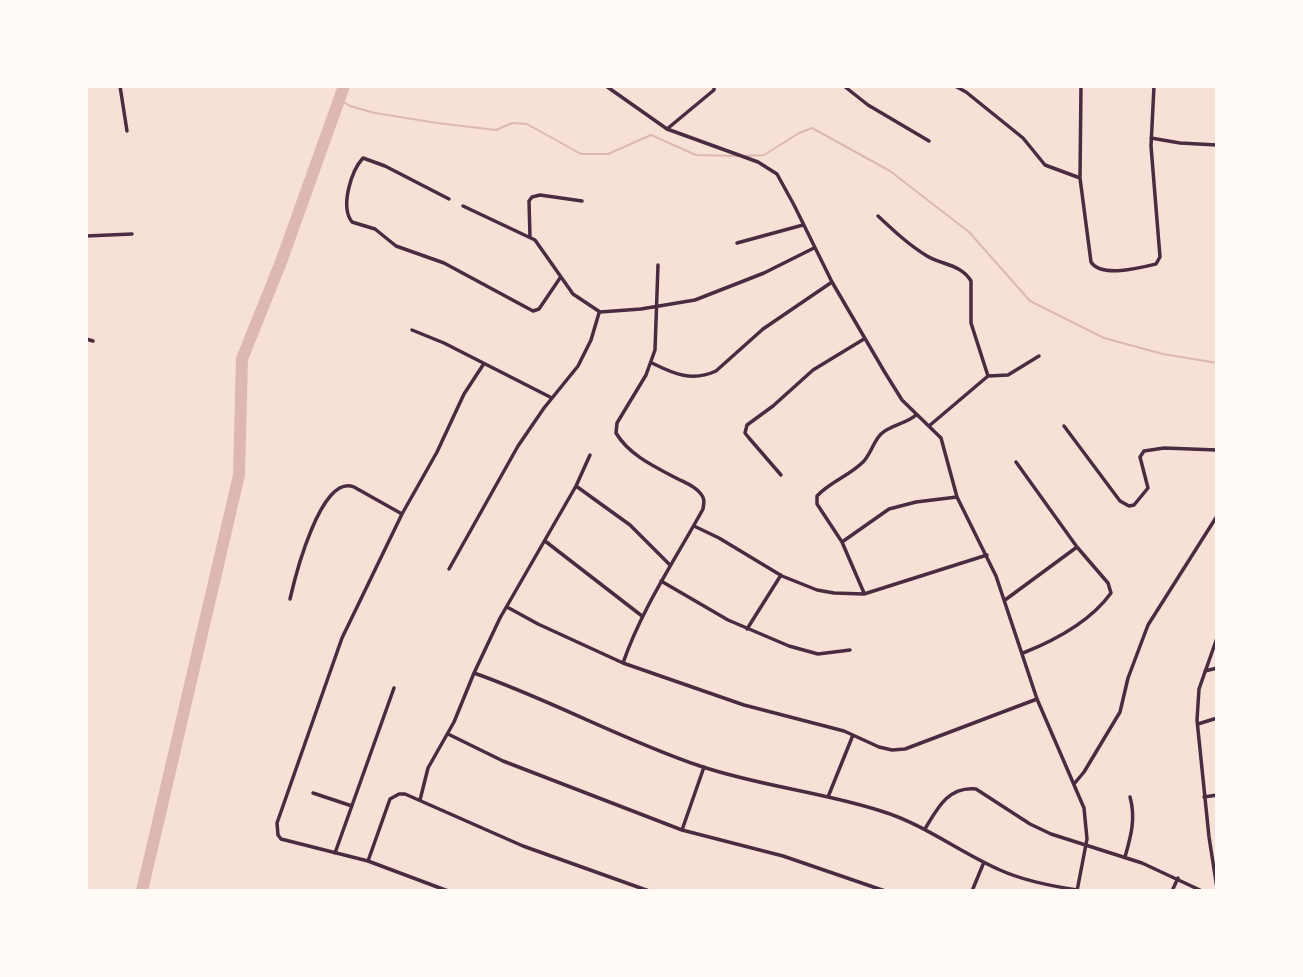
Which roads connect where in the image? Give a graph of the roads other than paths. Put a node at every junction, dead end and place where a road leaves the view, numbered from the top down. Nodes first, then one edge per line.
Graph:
1 (120, 86) edge
2 (606, 86) edge
3 (714, 86) edge
4 (845, 86) edge
5 (954, 86) edge
6 (1081, 86) edge
7 (1154, 86) edge
8 (667, 129) junction
9 (127, 131) dead end
10 (1151, 138) junction
11 (929, 141) dead end
12 (1217, 145) edge
13 (1080, 178) junction
14 (449, 199) dead end
15 (582, 201) dead end
16 (463, 206) dead end
17 (878, 216) dead end
18 (803, 225) junction
19 (132, 234) dead end
20 (86, 236) edge
21 (530, 237) junction
22 (737, 243) dead end
23 (814, 248) junction
24 (658, 265) dead end
25 (560, 278) junction
26 (832, 282) junction
27 (655, 307) junction
28 (600, 312) junction
29 (412, 330) dead end
30 (864, 339) junction
31 (86, 340) edge
32 (93, 341) dead end
33 (1040, 356) dead end
34 (652, 363) junction
35 (483, 365) junction
36 (988, 376) junction
37 (551, 398) junction
38 (916, 415) junction
39 (929, 426) junction
40 (1064, 426) dead end
41 (1217, 450) edge
42 (590, 455) dead end
43 (1016, 462) dead end
44 (781, 475) dead end
45 (576, 486) junction
46 (957, 497) junction
47 (402, 514) junction
48 (1217, 516) edge
49 (694, 526) junction
50 (545, 541) junction
51 (842, 542) junction
52 (1077, 547) junction
53 (987, 555) junction
54 (670, 565) junction
55 (449, 569) dead end
56 (780, 575) junction
57 (661, 581) junction
58 (864, 594) junction
59 (290, 599) dead end
60 (1005, 600) junction
61 (507, 607) junction
62 (642, 616) junction
63 (747, 629) junction
64 (1217, 638) edge
65 (850, 650) dead end
66 (1023, 653) junction
67 (623, 663) junction
68 (1217, 668) edge
69 (1205, 671) junction
70 (474, 673) junction
71 (394, 688) dead end
72 (1037, 699) junction
73 (1217, 718) edge
74 (1198, 724) junction
75 (448, 734) junction
76 (853, 735) junction
77 (704, 767) junction
78 (1074, 784) junction
79 (313, 793) dead end
80 (1217, 795) edge
81 (828, 797) junction
82 (1130, 797) dead end
83 (1204, 797) junction
84 (421, 800) junction
85 (352, 806) junction
86 (925, 829) junction
87 (682, 830) junction
88 (1087, 846) junction
89 (335, 853) junction
90 (1125, 857) junction
91 (368, 861) junction
92 (984, 862) junction
93 (1215, 872) edge
94 (1178, 878) junction
95 (1217, 888) edge
96 (448, 891) edge
97 (649, 891) edge
98 (885, 891) edge
99 (972, 891) edge
100 (1077, 891) edge
101 (1172, 891) edge
102 (1202, 891) edge

1 - 9 street
2 - 8 street
3 - 8 street
4 - 11 street
5 - 13 street
6 - 13 street
7 - 10 street
8 - 18 street
10 - 12 street
10 - 13 street
14 - 25 street
15 - 21 street
16 - 21 street
17 - 36 street
18 - 22 street
18 - 23 street
19 - 20 street
21 - 25 street
23 - 26 street
23 - 27 street
24 - 27 street
25 - 28 street
26 - 30 street
26 - 34 street
27 - 28 street
27 - 34 street
28 - 37 street
29 - 35 street
30 - 38 street
30 - 44 street
31 - 32 street
33 - 36 street
34 - 49 street
35 - 37 street
35 - 47 street
36 - 39 street
37 - 55 street
38 - 39 street
38 - 51 street
39 - 46 street
40 - 41 street
42 - 45 street
43 - 52 street
45 - 50 street
45 - 54 street
46 - 51 street
46 - 53 street
47 - 59 street
47 - 89 street
48 - 78 street
49 - 54 street
49 - 56 street
50 - 61 street
50 - 62 street
51 - 58 street
52 - 60 street
52 - 66 street
53 - 58 street
53 - 60 street
54 - 57 street
56 - 58 street
56 - 63 street
57 - 62 street
57 - 63 street
60 - 66 street
61 - 67 street
61 - 70 street
62 - 67 street
63 - 65 street
64 - 69 street
66 - 72 street
67 - 76 street
68 - 69 street
69 - 74 street
70 - 75 street
70 - 77 street
71 - 85 street
72 - 76 street
72 - 78 street
73 - 74 street
74 - 83 street
75 - 84 street
75 - 87 street
76 - 81 street
77 - 81 street
77 - 87 street
78 - 88 street
79 - 85 street
80 - 83 street
81 - 86 street
82 - 90 street
83 - 93 street
84 - 91 street
84 - 97 street
85 - 89 street
86 - 88 street
86 - 92 street
87 - 98 street
88 - 90 street
88 - 100 street
89 - 91 street
90 - 94 street
91 - 96 street
92 - 99 street
92 - 100 street
93 - 95 street
94 - 101 street
94 - 102 street

